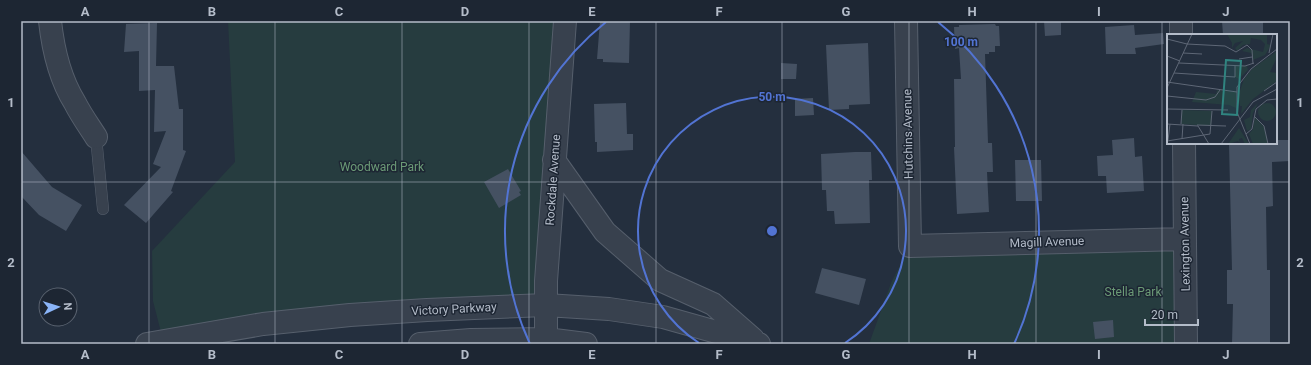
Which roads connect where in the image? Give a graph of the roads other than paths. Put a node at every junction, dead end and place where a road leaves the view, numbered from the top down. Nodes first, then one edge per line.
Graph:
1 (50, 21) edge
2 (565, 21) edge
3 (906, 21) edge
4 (1181, 21) edge
5 (1181, 34) edge
6 (96, 137) joint
7 (1184, 144) edge
8 (554, 160) junction
9 (103, 209) dead end
10 (1184, 239) junction
11 (910, 246) joint
12 (546, 305) junction
13 (546, 339) junction
14 (147, 344) edge
15 (420, 344) edge
16 (586, 344) edge
17 (759, 344) edge
18 (1186, 344) edge

1 - 6 street
2 - 8 street, Rockdale Avenue
3 - 11 street, Hutchins Avenue
4 - 5 street
6 - 9 lane
7 - 10 street, Lexington Avenue
8 - 12 street, Rockdale Avenue
8 - 17 street
10 - 11 street, Magill Avenue
10 - 18 street, Lexington Avenue
12 - 13 street, Rockdale Avenue
12 - 14 street, Victory Parkway
12 - 17 street, Victory Parkway
13 - 15 street
13 - 16 street

